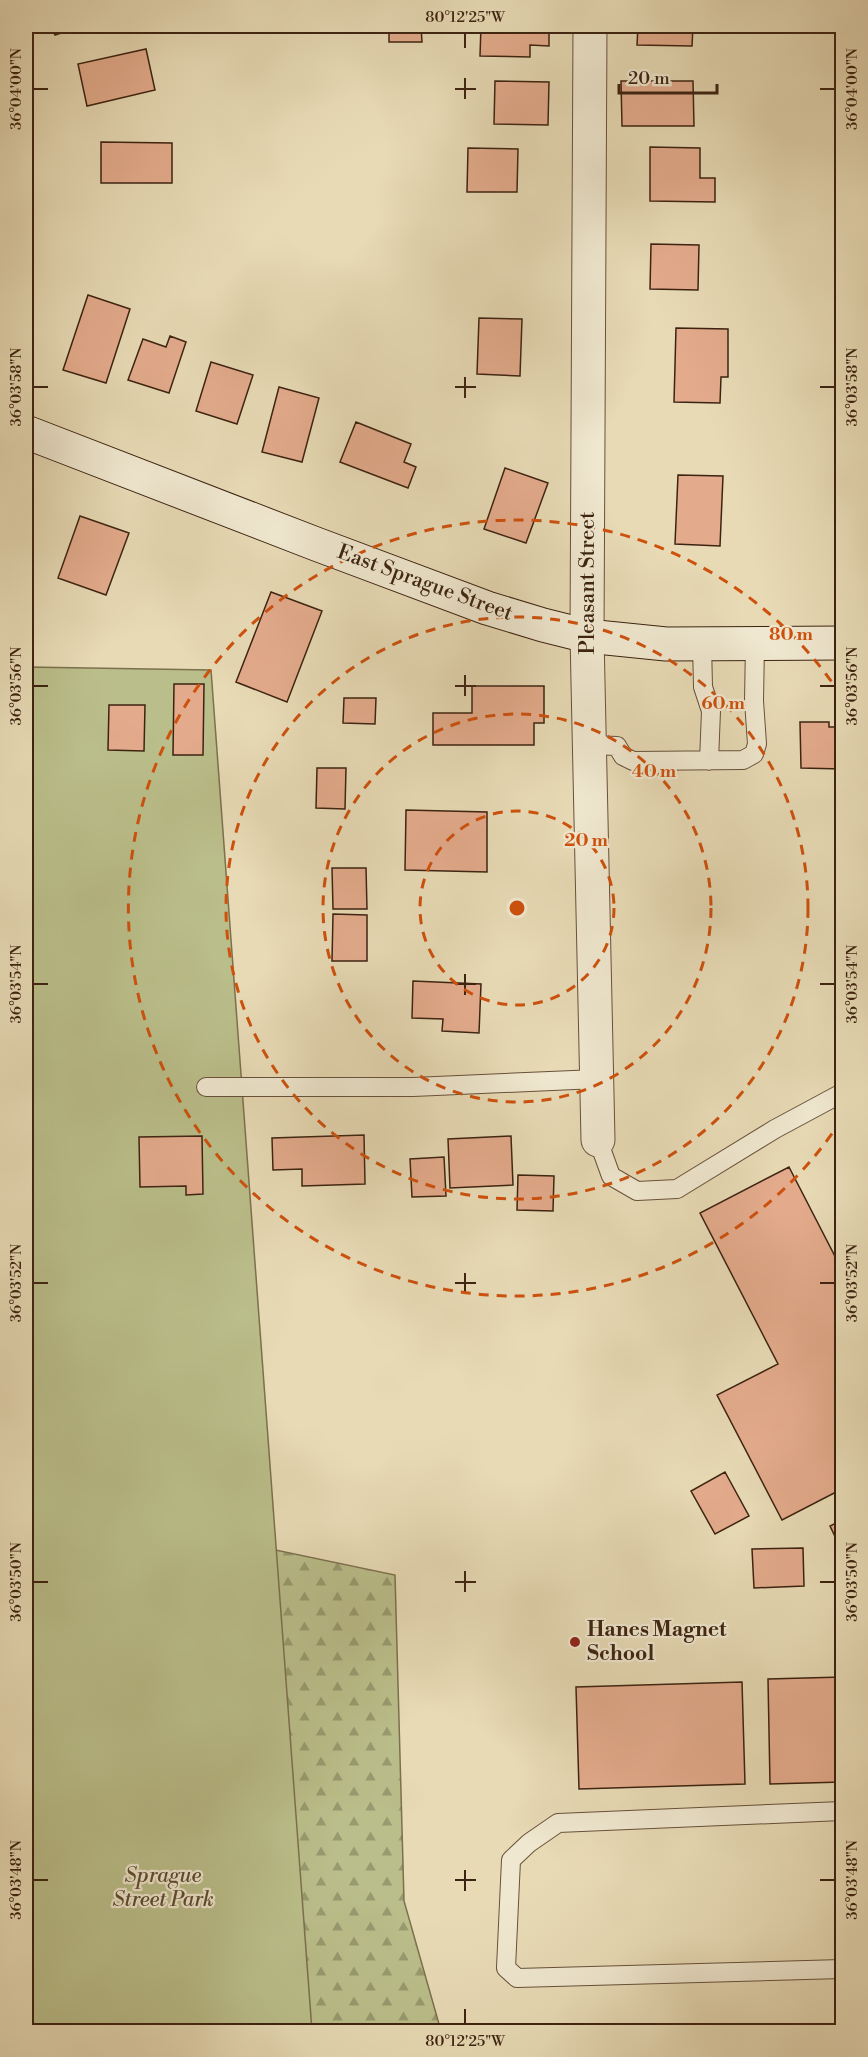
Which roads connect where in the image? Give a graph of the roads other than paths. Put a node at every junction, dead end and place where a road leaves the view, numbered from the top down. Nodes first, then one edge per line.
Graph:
1 (590, 26) edge
2 (26, 432) edge
3 (587, 636) junction
4 (843, 643) edge
5 (702, 644) junction
6 (754, 644) junction
7 (590, 745) junction
8 (709, 761) junction
9 (597, 1079) junction
10 (206, 1087) dead end
11 (843, 1093) edge
12 (598, 1140) joint
13 (843, 1811) edge
14 (843, 1969) edge

1 - 3 street, Pleasant Street
2 - 3 street, East Sprague Street
3 - 5 street, East Sprague Street
3 - 7 street, Pleasant Street
4 - 6 street, East Sprague Street
5 - 6 street, East Sprague Street
5 - 8 lane
6 - 8 lane
7 - 8 lane
7 - 9 street, Pleasant Street
9 - 10 lane
9 - 12 street, Pleasant Street
11 - 12 lane
13 - 14 lane

